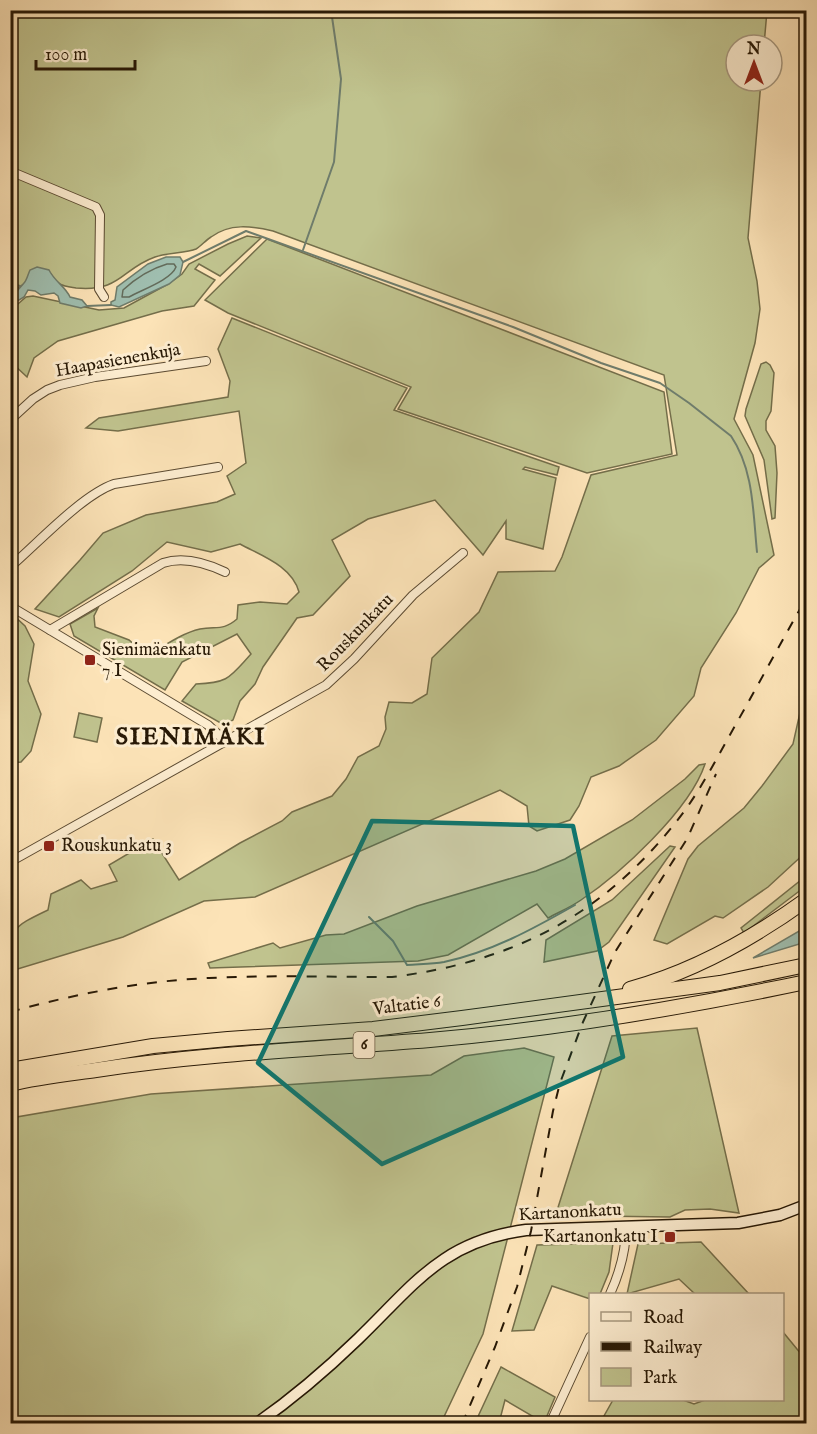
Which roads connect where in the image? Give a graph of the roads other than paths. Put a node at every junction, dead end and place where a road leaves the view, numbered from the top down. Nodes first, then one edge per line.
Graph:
1 (10, 171) edge
2 (104, 297) dead end
3 (206, 361) dead end
4 (10, 420) edge
5 (218, 467) dead end
6 (463, 553) dead end
7 (10, 567) edge
8 (225, 572) dead end
9 (10, 606) edge
10 (50, 630) junction
11 (225, 741) junction
12 (10, 862) edge
13 (807, 900) edge
14 (807, 965) edge
15 (807, 982) edge
16 (578, 1003) junction
17 (10, 1070) edge
18 (10, 1084) edge
19 (807, 1205) edge
20 (626, 1227) junction
21 (610, 1293) edge
22 (589, 1341) edge
23 (256, 1424) edge
24 (550, 1424) edge

1 - 2 street
3 - 4 street, Haapasienenkuja
5 - 7 street
6 - 11 street, Rouskunkatu
8 - 10 street
9 - 10 street
10 - 11 street
11 - 12 street, Rouskunkatu
13 - 16 highway
14 - 16 highway, Valtatie 6 / 6
15 - 18 highway, Valtatie 6 / 6
16 - 17 highway, Valtatie 6 / 6
19 - 20 main road, Kartanonkatu
20 - 21 street
20 - 23 main road, Kartanonkatu
22 - 24 street

